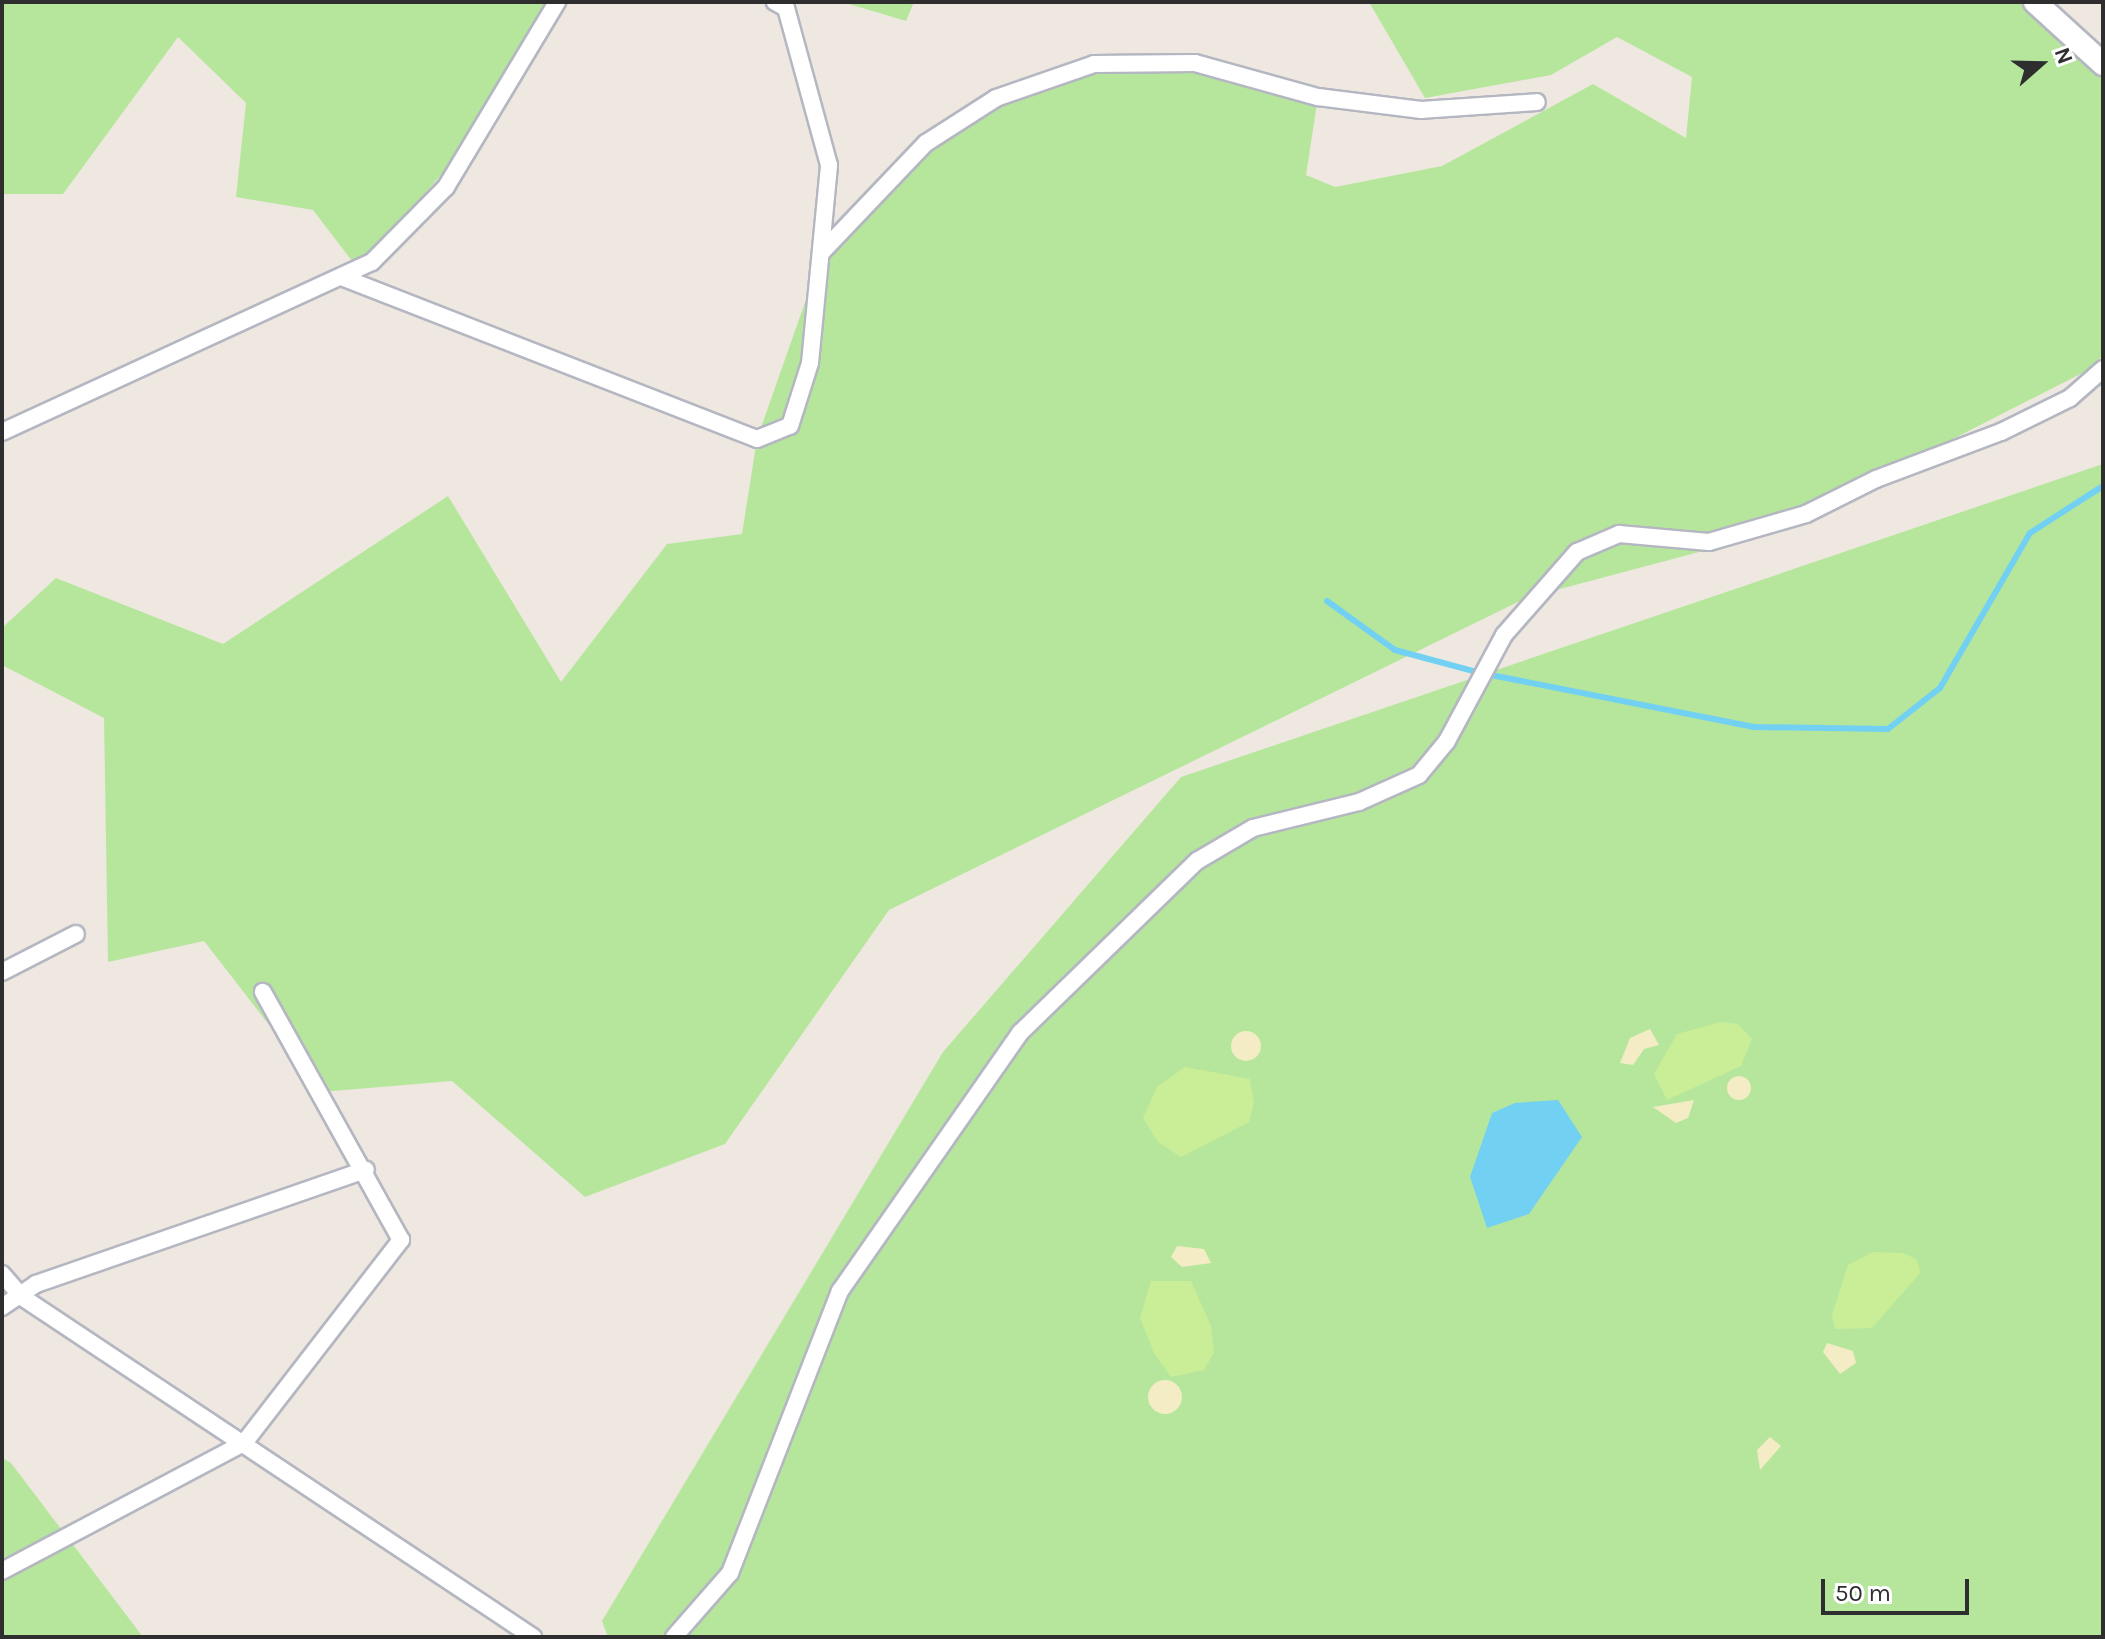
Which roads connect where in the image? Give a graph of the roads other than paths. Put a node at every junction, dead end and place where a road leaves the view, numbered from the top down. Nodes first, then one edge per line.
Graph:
1 (557, 2) edge
2 (2035, 2) edge
3 (784, 4) edge
4 (2103, 64) edge
5 (1537, 102) dead end
6 (823, 251) junction
7 (344, 278) junction
8 (2103, 369) edge
9 (2, 432) edge
10 (76, 934) dead end
11 (2, 972) edge
12 (263, 992) dead end
13 (366, 1170) junction
14 (2, 1274) edge
15 (22, 1297) junction
16 (2, 1307) edge
17 (244, 1443) junction
18 (2, 1571) edge
19 (533, 1637) edge
20 (674, 1637) edge

1 - 7 street
2 - 4 main road
3 - 6 street
5 - 6 street
6 - 7 street
7 - 9 street
8 - 20 street
10 - 11 street
12 - 13 street
13 - 15 street
13 - 17 street
14 - 15 street
15 - 16 street
15 - 17 street
17 - 18 street
17 - 19 street

